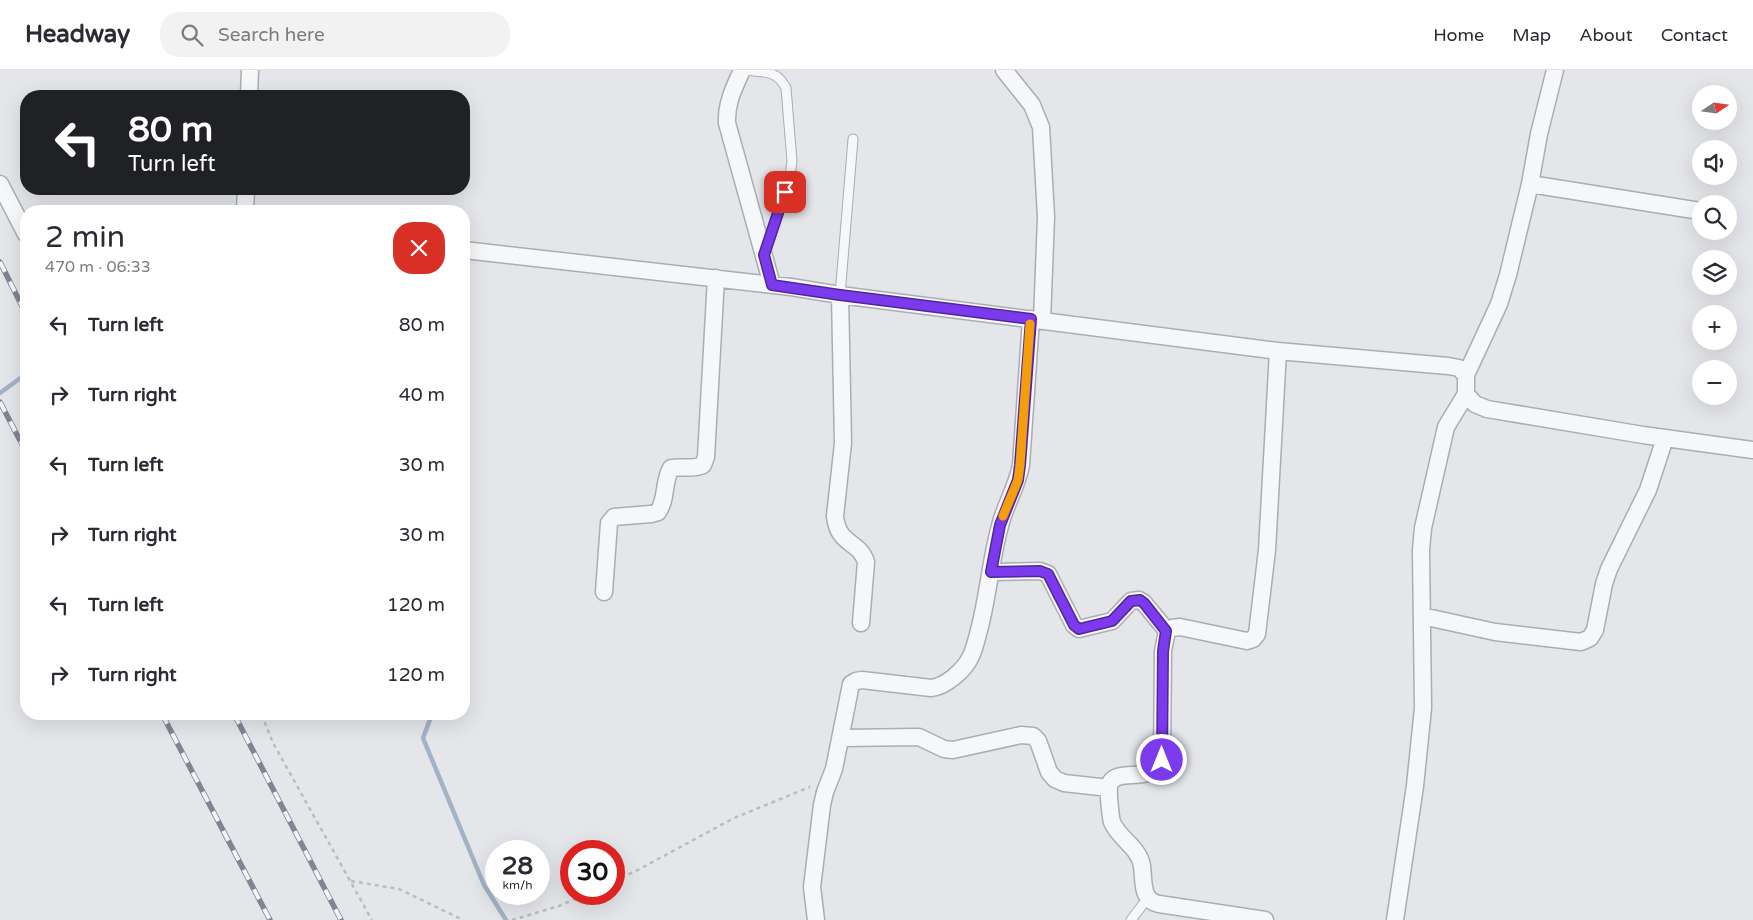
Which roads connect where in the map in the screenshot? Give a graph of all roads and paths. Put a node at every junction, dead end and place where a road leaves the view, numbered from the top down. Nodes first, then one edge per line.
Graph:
1 (250, 70) edge
2 (743, 70) edge
3 (1004, 70) edge
4 (1555, 70) edge
5 (249, 90) edge
6 (854, 139) dead end
7 (0, 184) edge
8 (1530, 184) junction
9 (1692, 210) edge
10 (20, 222) edge
11 (470, 251) edge
12 (764, 255) junction
13 (716, 278) junction
14 (772, 285) junction
15 (840, 295) junction
16 (1036, 320) junction
17 (1278, 350) junction
18 (1466, 375) junction
19 (1466, 394) junction
20 (1665, 438) junction
21 (1753, 450) edge
22 (991, 572) junction
23 (604, 592) dead end
24 (1422, 616) junction
25 (862, 623) dead end
26 (1166, 631) junction
27 (265, 720) edge
28 (840, 738) junction
29 (830, 779) junction
30 (1108, 788) junction
31 (625, 876) edge
32 (350, 881) junction
33 (1148, 899) junction
34 (561, 905) edge
35 (372, 920) edge
36 (463, 920) edge
37 (512, 920) edge
38 (816, 920) edge
39 (1131, 920) edge
40 (1265, 920) edge
41 (1395, 920) edge

1 - 5 street
2 - 12 street
2 - 12 lane
3 - 16 street
4 - 8 street
6 - 15 lane
7 - 10 street
8 - 9 street
8 - 18 street
11 - 13 street
12 - 14 street
13 - 14 street
13 - 23 street
14 - 15 street
15 - 16 street
15 - 25 street
16 - 17 street
16 - 22 street
17 - 18 street
17 - 26 street
18 - 19 street
19 - 20 street
19 - 24 street
20 - 21 street
20 - 24 street
22 - 26 street
22 - 28 street
24 - 41 street
26 - 30 street
27 - 32 path
28 - 29 street
28 - 30 street
29 - 31 path
29 - 38 street
30 - 33 street
32 - 35 path
32 - 36 path
33 - 39 lane
33 - 40 street
34 - 37 path

